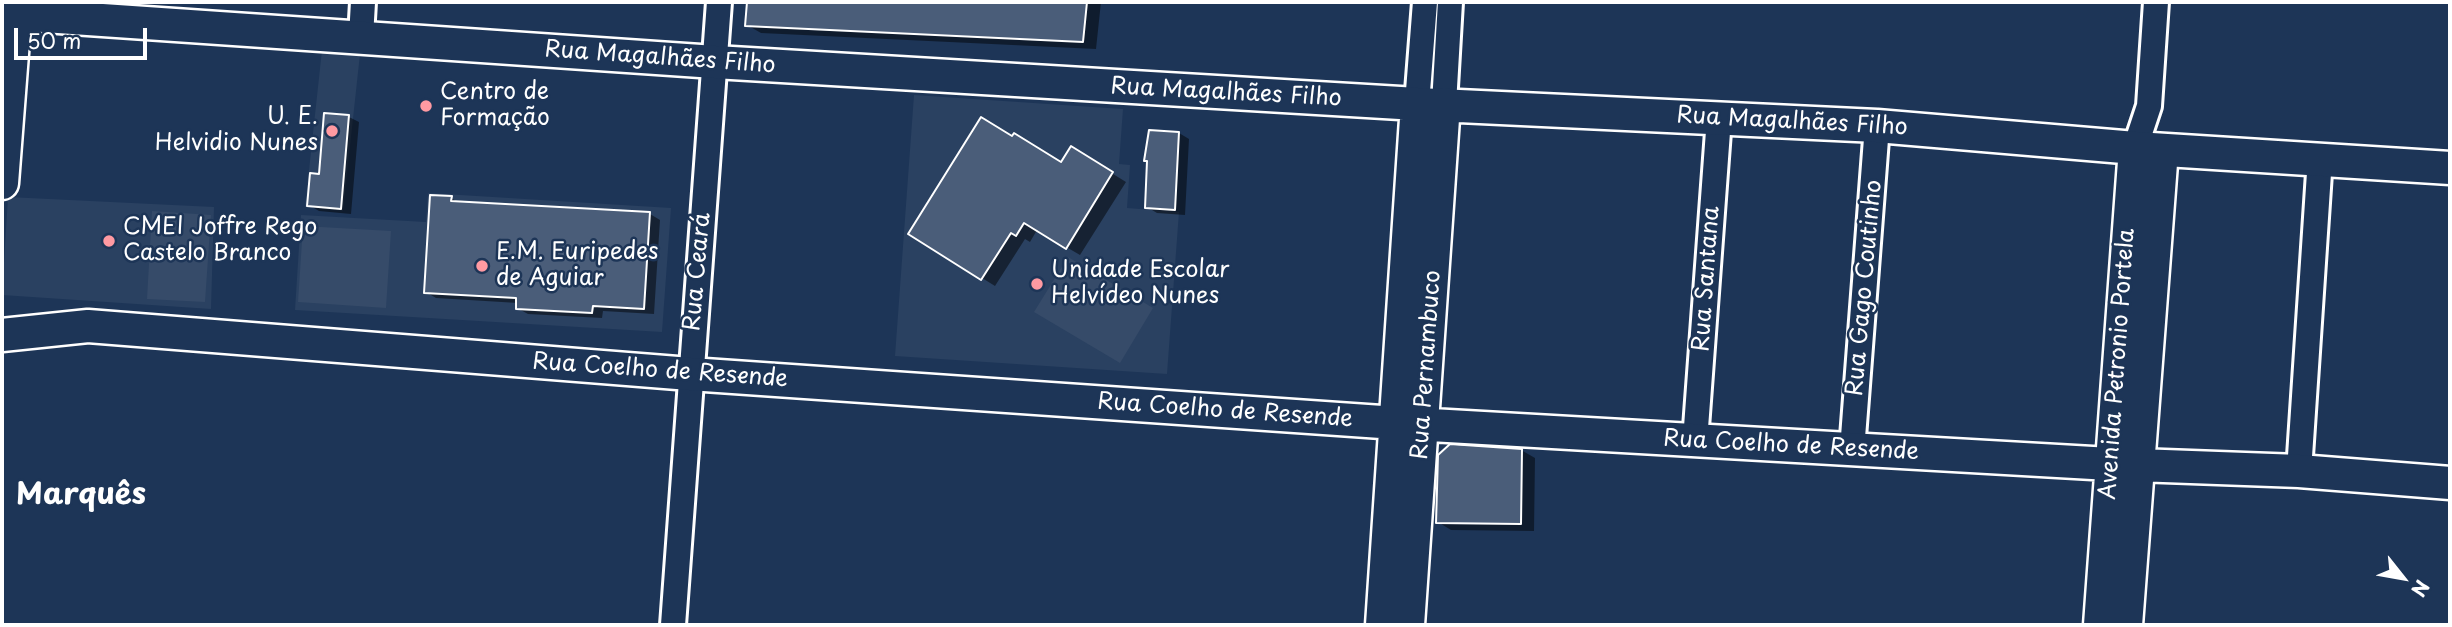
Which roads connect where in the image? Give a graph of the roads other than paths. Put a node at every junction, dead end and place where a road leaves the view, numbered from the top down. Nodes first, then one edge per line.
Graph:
1 (363, 2) edge
2 (719, 2) edge
3 (1424, 2) edge
4 (1450, 2) edge
5 (2156, 2) edge
6 (11, 8) edge
7 (361, 37) junction
8 (715, 62) junction
9 (1430, 104) junction
10 (1719, 118) junction
11 (1877, 126) junction
12 (2149, 149) junction
13 (2320, 158) junction
14 (2450, 168) edge
15 (2, 183) edge
16 (2, 335) edge
17 (690, 374) junction
18 (1410, 424) junction
19 (1695, 441) junction
20 (1852, 450) junction
21 (2125, 464) junction
22 (2299, 471) junction
23 (2450, 483) edge
24 (673, 625) edge
25 (1382, 625) edge
26 (1408, 625) edge
27 (2100, 625) edge
28 (2126, 625) edge

1 - 7 street
2 - 8 street, Rua Ceará
3 - 9 street
4 - 9 street
5 - 12 street, Avenida Petronio Portela
6 - 7 main road, Rua Magalhães Filho
6 - 15 main road
7 - 8 main road, Rua Magalhães Filho
8 - 9 main road, Rua Magalhães Filho
8 - 17 street, Rua Ceará
9 - 10 main road, Rua Magalhães Filho
9 - 18 main road, Rua Pernambuco
10 - 11 main road, Rua Magalhães Filho
10 - 19 street, Rua Santana
11 - 12 main road, Rua Magalhães Filho
11 - 20 street, Rua Gago Coutinho
12 - 13 main road, Rua Magalhães Filho
12 - 21 main road, Avenida Petronio Portela
13 - 14 main road, Rua Magalhães Filho
13 - 22 street
16 - 17 main road, Rua Coelho de Resende
17 - 18 main road, Rua Coelho de Resende
17 - 24 street, Rua Ceará
18 - 19 main road, Rua Coelho de Resende
18 - 25 main road, Rua Pernambuco
18 - 26 main road, Rua Pernambuco
19 - 20 main road, Rua Coelho de Resende
20 - 21 main road, Rua Coelho de Resende
21 - 22 main road, Rua Coelho de Resende
21 - 27 main road, Avenida Petronio Portela
21 - 28 main road, Avenida Petronio Portela
22 - 23 main road, Rua Coelho de Resende

